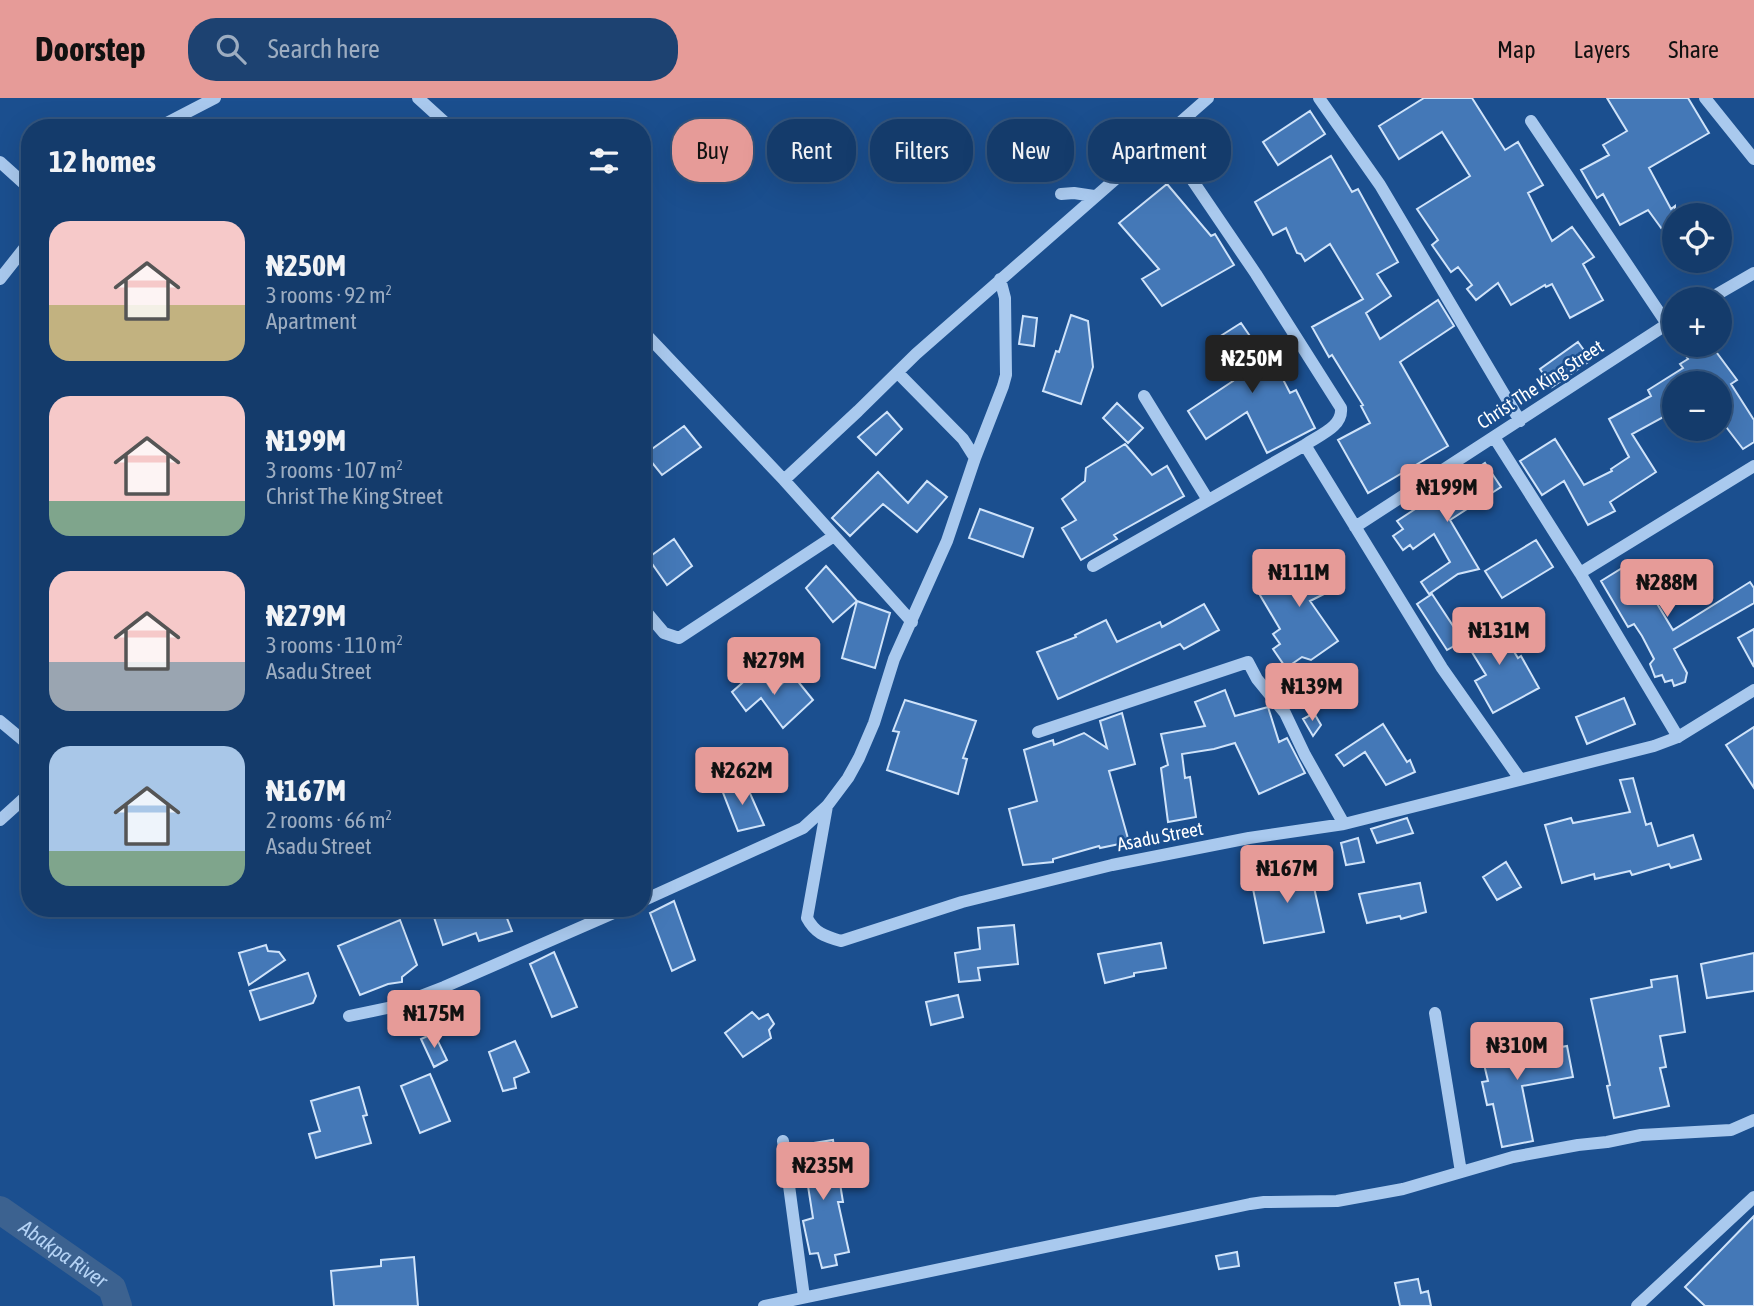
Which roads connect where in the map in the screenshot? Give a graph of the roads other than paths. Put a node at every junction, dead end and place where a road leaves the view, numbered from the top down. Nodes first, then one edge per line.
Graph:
1 (215, 98) edge
2 (418, 98) edge
3 (1208, 98) edge
4 (1319, 98) edge
5 (1705, 98) edge
6 (174, 119) edge
7 (441, 119) edge
8 (1184, 119) edge
9 (1531, 121) dead end
10 (1754, 159) edge
11 (0, 162) edge
12 (21, 181) edge
13 (1110, 182) edge
14 (1194, 182) edge
15 (1060, 194) dead end
16 (1094, 196) junction
17 (21, 252) edge
18 (1754, 273) edge
19 (0, 279) edge
20 (1000, 279) junction
21 (1730, 287) edge
22 (1662, 308) edge
23 (1662, 327) edge
24 (651, 340) edge
25 (898, 373) junction
26 (1144, 396) dead end
27 (1520, 421) junction
28 (1494, 437) junction
29 (1305, 445) junction
30 (975, 458) junction
31 (1754, 466) edge
32 (784, 480) junction
33 (1208, 500) junction
34 (1355, 527) junction
35 (834, 536) junction
36 (1093, 566) dead end
37 (1580, 573) junction
38 (651, 618) edge
39 (912, 622) junction
40 (1754, 690) edge
41 (0, 721) edge
42 (1038, 732) dead end
43 (1678, 737) junction
44 (21, 738) edge
45 (1520, 779) junction
46 (21, 801) edge
47 (827, 806) junction
48 (0, 820) edge
49 (1344, 824) junction
50 (651, 897) edge
51 (605, 917) edge
52 (1435, 1013) dead end
53 (349, 1016) dead end
54 (1754, 1120) edge
55 (783, 1141) dead end
56 (1461, 1172) junction
57 (1754, 1198) edge
58 (804, 1297) junction
59 (764, 1306) edge
60 (1637, 1306) edge

1 - 6 street
2 - 7 street
3 - 8 street
4 - 27 street
5 - 10 street
9 - 22 street
11 - 12 street
13 - 16 street
14 - 29 street
15 - 16 street
16 - 20 street
17 - 19 street
18 - 21 street
20 - 25 street
20 - 30 street
23 - 27 street, Christ The King Street
24 - 32 street
25 - 30 street
25 - 32 street
26 - 33 street
27 - 28 street, Christ The King Street
28 - 34 street, Christ The King Street
28 - 37 street
29 - 33 street
29 - 34 street
30 - 39 street
31 - 37 street
32 - 35 street
33 - 36 street
34 - 45 street
35 - 38 street
35 - 39 street
37 - 43 street
39 - 47 street
40 - 43 street, Asadu Street
41 - 44 street
42 - 49 street
43 - 45 street, Asadu Street
45 - 49 street, Asadu Street
46 - 48 street
47 - 49 street, Asadu Street
47 - 50 street
51 - 53 street
52 - 56 street
54 - 56 street
55 - 58 street
56 - 58 street
57 - 60 street
58 - 59 street

